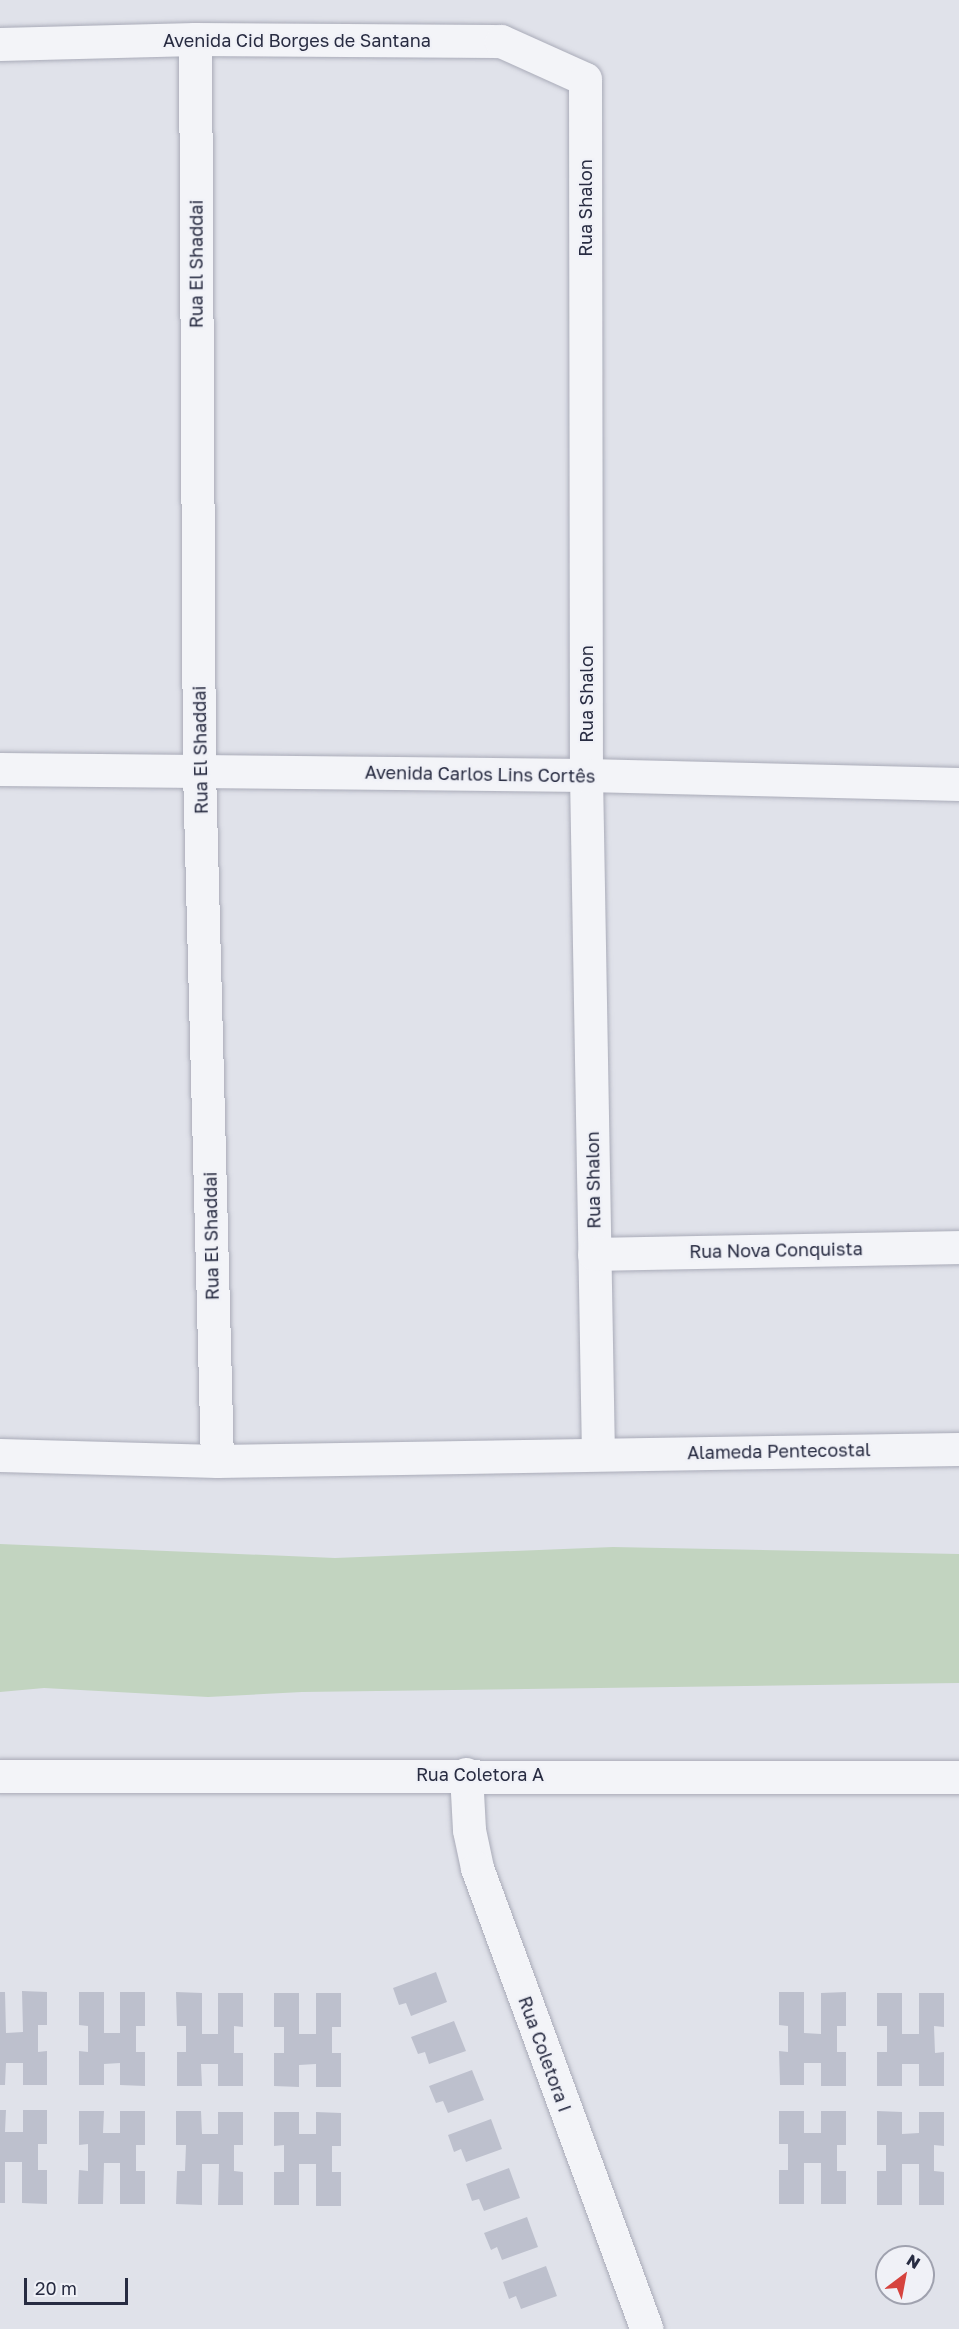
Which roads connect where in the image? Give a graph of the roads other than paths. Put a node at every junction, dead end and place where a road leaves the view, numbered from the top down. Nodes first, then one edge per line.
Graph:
1 (195, 39) junction
2 (0, 44) edge
3 (585, 79) joint
4 (0, 769) edge
5 (199, 770) junction
6 (586, 775) junction
7 (959, 784) edge
8 (959, 1247) edge
9 (594, 1254) junction
10 (959, 1449) edge
11 (598, 1453) junction
12 (0, 1455) edge
13 (217, 1461) junction
14 (466, 1774) junction
15 (0, 1776) edge
16 (959, 1776) edge
17 (647, 2329) edge

1 - 2 street, Avenida Cid Borges de Santana
1 - 3 street, Avenida Cid Borges de Santana
1 - 5 street, Rua El Shaddai
3 - 6 street, Rua Shalon
4 - 5 street, Avenida Carlos Lins Cortês
5 - 6 street, Avenida Carlos Lins Cortês
5 - 13 street, Rua El Shaddai
6 - 7 street, Avenida Carlos Lins Cortês
6 - 9 street, Rua Shalon
8 - 9 street, Rua Nova Conquista
9 - 11 street, Rua Shalon
10 - 11 street, Alameda Pentecostal
11 - 13 street, Alameda Pentecostal
12 - 13 street, Alameda Pentecostal
14 - 15 street, Rua Coletora A
14 - 16 street, Rua Coletora A
14 - 17 street, Rua Coletora I

